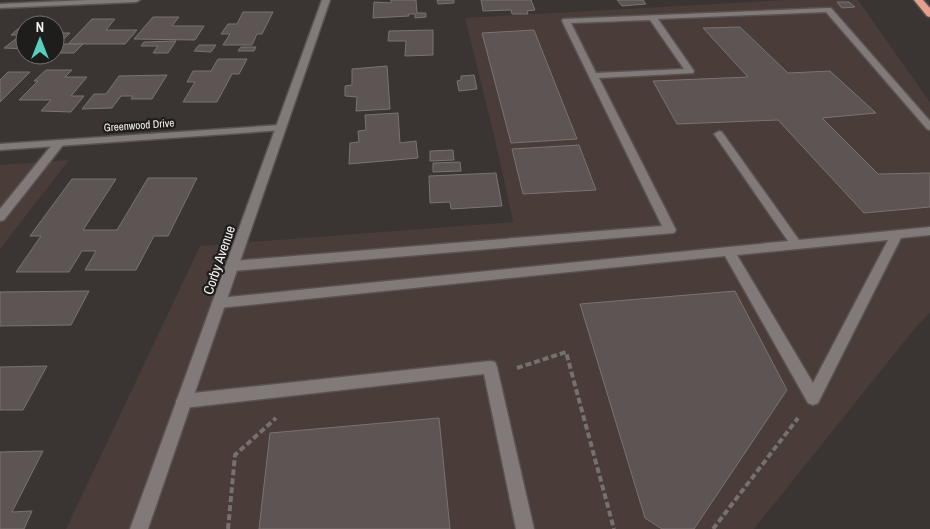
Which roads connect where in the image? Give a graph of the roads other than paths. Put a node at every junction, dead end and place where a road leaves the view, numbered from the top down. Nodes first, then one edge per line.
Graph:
1 (136, 0) edge
2 (326, 0) edge
3 (918, 0) edge
4 (0, 6) edge
5 (930, 14) edge
6 (652, 17) junction
7 (595, 76) junction
8 (930, 127) edge
9 (280, 128) junction
10 (719, 134) dead end
11 (59, 143) junction
12 (0, 147) edge
13 (0, 217) edge
14 (930, 231) edge
15 (897, 234) junction
16 (796, 244) junction
17 (728, 251) junction
18 (233, 266) junction
19 (219, 303) junction
20 (184, 401) junction
21 (138, 529) edge
22 (525, 529) edge

1 - 4 street
2 - 9 street, Corby Avenue
3 - 5 highway
6 - 7 street
6 - 7 street
6 - 8 street
7 - 18 street
9 - 11 street, Greenwood Drive
9 - 18 street, Corby Avenue
10 - 16 street
11 - 12 street, Greenwood Drive
11 - 13 street
14 - 15 street
15 - 16 street
15 - 17 street
16 - 17 street
17 - 19 street
18 - 19 street, Corby Avenue
19 - 20 street, Corby Avenue
20 - 21 street, Corby Avenue
20 - 22 street

